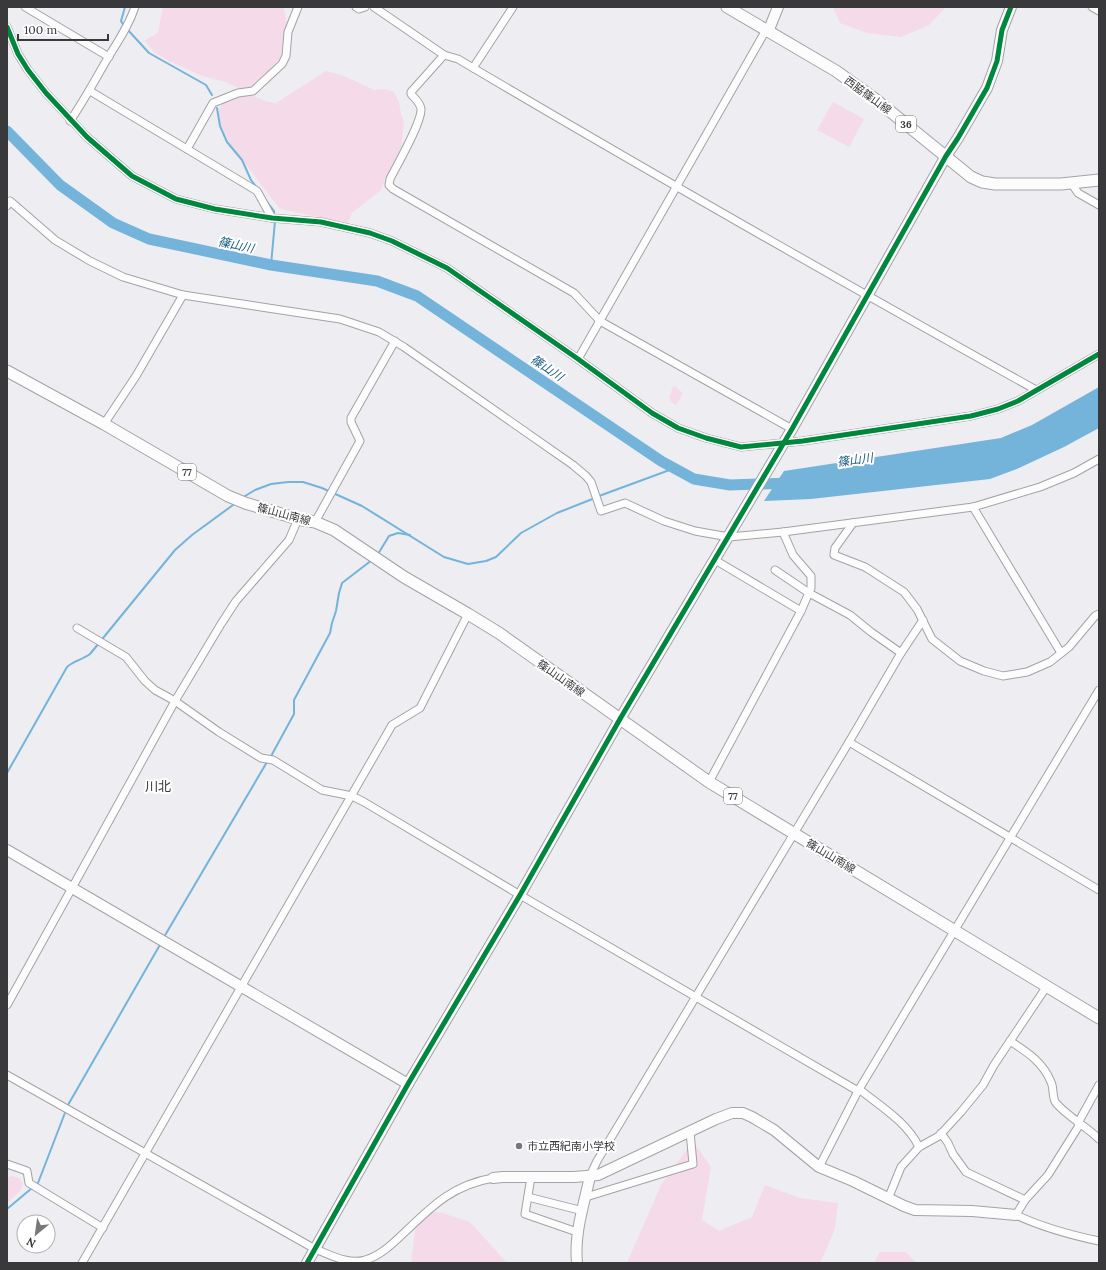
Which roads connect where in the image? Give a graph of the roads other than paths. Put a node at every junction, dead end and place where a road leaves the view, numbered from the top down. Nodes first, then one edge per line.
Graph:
1 (25, 7) edge
2 (135, 7) edge
3 (298, 7) edge
4 (356, 7) edge
5 (365, 7) edge
6 (374, 7) edge
7 (513, 7) edge
8 (727, 7) edge
9 (778, 7) edge
10 (1010, 7) edge
11 (1092, 7) edge
12 (1099, 11) edge
13 (7, 27) edge
14 (767, 31) junction
15 (444, 55) junction
16 (108, 57) junction
17 (473, 68) junction
18 (90, 91) junction
19 (70, 121) junction
20 (187, 149) junction
21 (946, 156) junction
22 (1099, 180) edge
23 (1072, 184) junction
24 (677, 186) junction
25 (8, 201) edge
26 (1099, 205) edge
27 (272, 218) junction
28 (183, 295) junction
29 (868, 296) junction
30 (600, 321) junction
31 (395, 341) junction
32 (1099, 354) edge
33 (578, 359) junction
34 (7, 371) edge
35 (1036, 390) junction
36 (104, 424) junction
37 (792, 429) junction
38 (783, 445) junction
39 (1099, 459) edge
40 (972, 506) junction
41 (298, 519) junction
42 (315, 522) junction
43 (852, 522) junction
44 (783, 532) junction
45 (731, 534) junction
46 (715, 560) junction
47 (774, 570) dead end
48 (809, 593) junction
49 (801, 611) junction
50 (468, 614) junction
51 (1099, 614) edge
52 (923, 620) junction
53 (77, 628) dead end
54 (901, 653) junction
55 (1061, 653) junction
56 (1099, 690) edge
57 (175, 701) junction
58 (620, 719) junction
59 (849, 742) junction
60 (709, 782) junction
61 (352, 796) junction
62 (793, 833) junction
63 (1010, 837) junction
64 (7, 850) edge
65 (72, 888) junction
66 (1099, 890) edge
67 (520, 895) junction
68 (954, 930) junction
69 (1047, 986) junction
70 (242, 987) junction
71 (696, 997) junction
72 (7, 1005) edge
73 (1099, 1018) edge
74 (1010, 1041) junction
75 (7, 1075) edge
76 (408, 1084) junction
77 (1099, 1085) edge
78 (859, 1090) junction
79 (1079, 1123) junction
80 (690, 1132) junction
81 (941, 1133) junction
82 (1099, 1139) edge
83 (919, 1147) junction
84 (146, 1154) junction
85 (7, 1164) edge
86 (819, 1166) junction
87 (590, 1176) junction
88 (531, 1177) junction
89 (493, 1178) joint
90 (528, 1197) junction
91 (586, 1197) junction
92 (888, 1199) junction
93 (1025, 1200) junction
94 (583, 1211) junction
95 (1016, 1215) junction
96 (103, 1228) junction
97 (577, 1232) junction
98 (1099, 1241) edge
99 (315, 1249) junction
100 (342, 1261) edge
101 (82, 1263) edge
102 (307, 1263) edge
103 (577, 1263) edge

1 - 16 street
2 - 16 street
3 - 20 street
4 - 5 street
6 - 15 street
7 - 17 street
8 - 14 main road, 西脇篠山線 / 36
9 - 14 street
10 - 21 street
11 - 12 street
13 - 19 street
14 - 21 main road, 西脇篠山線 / 36
14 - 24 street
15 - 17 street
15 - 30 street
16 - 18 street
17 - 24 street
18 - 19 street
18 - 20 street
19 - 27 street
20 - 27 street
21 - 23 main road, 西脇篠山線 / 36
21 - 29 street
22 - 23 main road, 西脇篠山線 / 36
23 - 26 street
24 - 29 street
24 - 30 street
25 - 28 street
27 - 33 street
28 - 31 street
28 - 36 street
29 - 35 street
29 - 37 street
30 - 33 street
30 - 37 street
31 - 42 street
31 - 45 street
32 - 35 street
33 - 38 street
34 - 36 main road, 篠山山南線 / 77
35 - 38 street
36 - 41 main road, 篠山山南線 / 77
37 - 38 street
38 - 45 street
39 - 40 street
40 - 43 street
40 - 55 street
41 - 42 main road, 篠山山南線 / 77
41 - 57 street
42 - 50 main road, 篠山山南線 / 77
43 - 44 street
43 - 52 street
44 - 45 street
44 - 48 street
45 - 46 street
46 - 49 street
46 - 58 street
47 - 48 street
48 - 49 street
48 - 54 street
49 - 60 street
50 - 58 main road, 篠山山南線 / 77
50 - 61 street
51 - 55 street
52 - 54 street
52 - 55 street
53 - 57 street
54 - 59 street
56 - 63 street
57 - 61 street
57 - 65 street
58 - 60 main road, 篠山山南線 / 77
58 - 67 street
59 - 62 street
59 - 63 street
60 - 62 main road, 篠山山南線 / 77
61 - 67 street
61 - 70 street
62 - 68 main road, 篠山山南線 / 77
62 - 71 street
63 - 66 street
63 - 68 street
64 - 65 street
65 - 70 street
65 - 72 street
67 - 71 street
67 - 76 street
68 - 69 main road, 篠山山南線 / 77
68 - 78 street
69 - 73 main road, 篠山山南線 / 77
69 - 74 street
70 - 76 street
70 - 84 street
71 - 78 street
71 - 87 street
74 - 79 street
74 - 81 street
75 - 84 street
76 - 99 street
77 - 79 street
78 - 83 street
78 - 86 street
79 - 82 street
79 - 93 street
80 - 86 street
80 - 87 street
80 - 91 street
81 - 83 street
81 - 93 street
83 - 92 street
84 - 96 street
84 - 99 street
85 - 96 street
86 - 92 street
87 - 88 street
87 - 91 street
88 - 89 street
88 - 90 street
89 - 100 street
90 - 94 street
90 - 97 street
91 - 94 street
92 - 95 street
93 - 95 street
94 - 97 street
95 - 98 street
96 - 101 street
97 - 103 street
99 - 100 street
99 - 102 street

